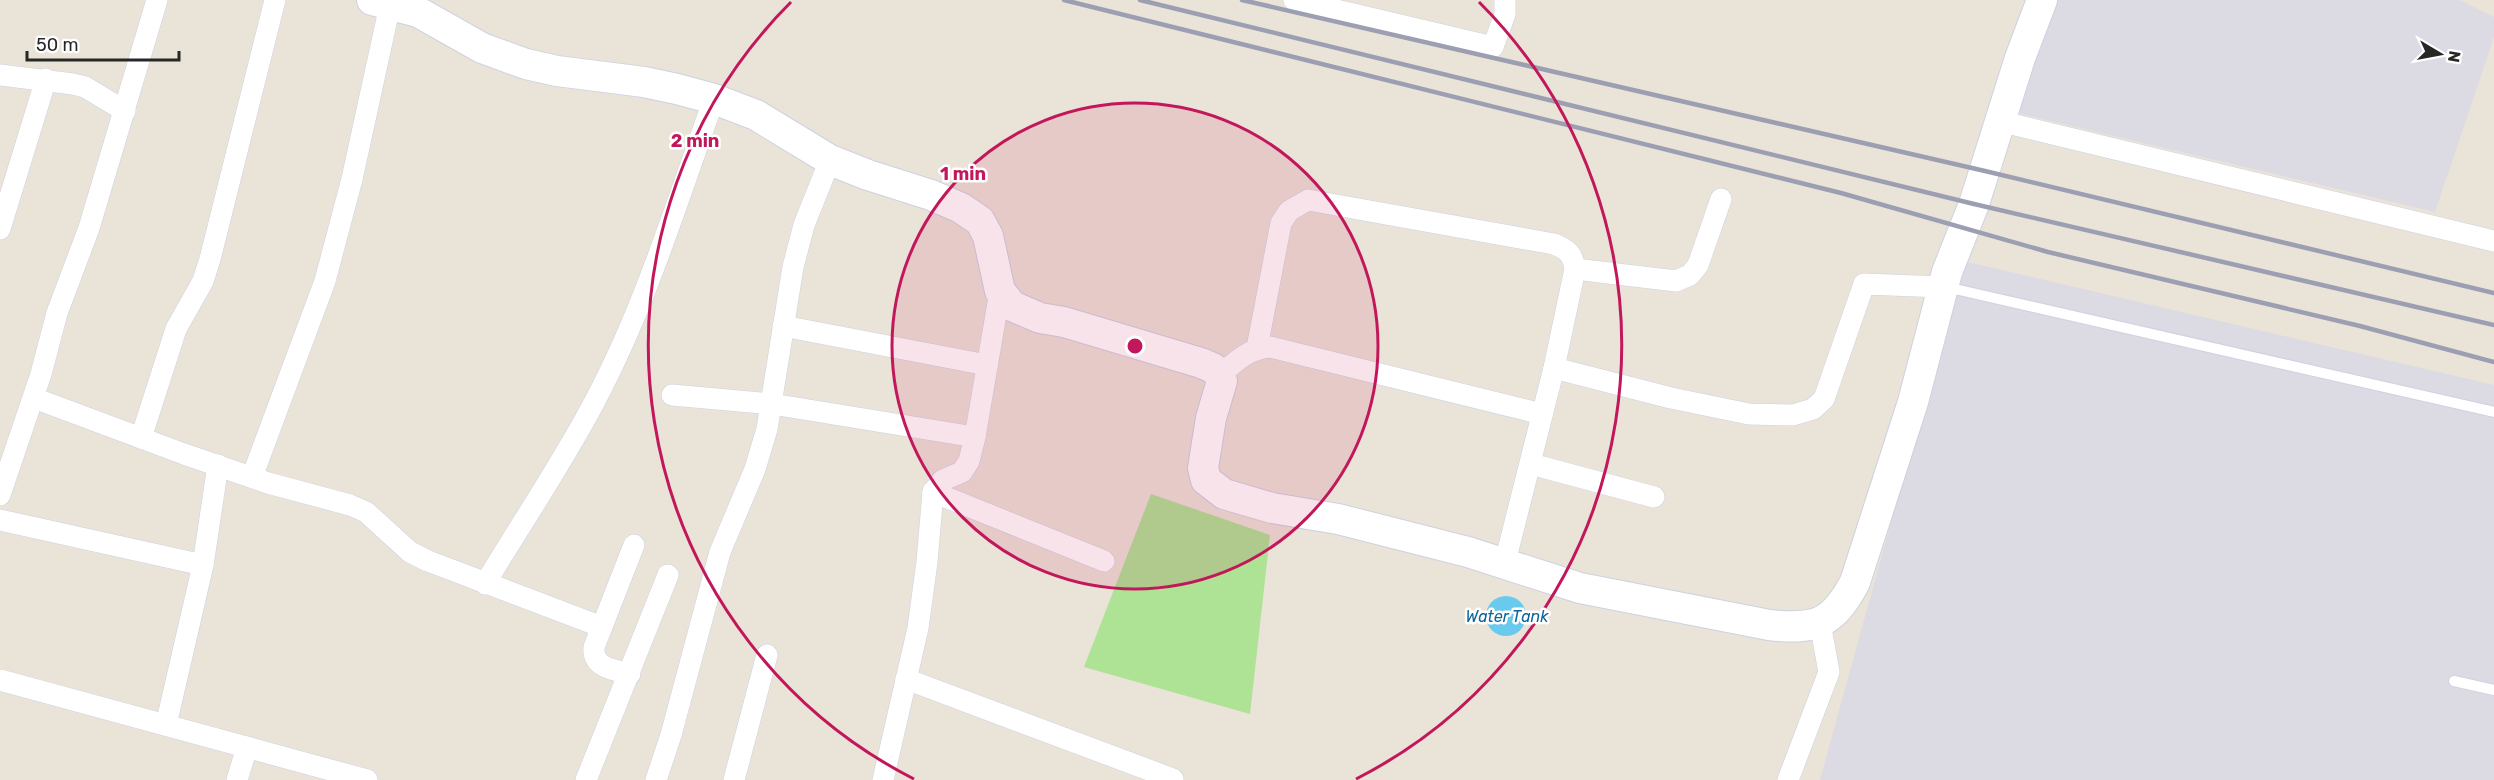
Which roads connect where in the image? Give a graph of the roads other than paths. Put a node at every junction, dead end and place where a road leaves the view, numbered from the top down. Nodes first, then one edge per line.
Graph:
1 (157, 0) edge
2 (275, 0) edge
3 (1294, 0) edge
4 (1505, 0) edge
5 (2042, 0) edge
6 (381, 2) edge
7 (0, 75) edge
8 (46, 79) junction
9 (714, 99) junction
10 (125, 111) junction
11 (1999, 121) junction
12 (830, 160) junction
13 (1721, 199) dead end
14 (0, 230) edge
15 (2494, 241) edge
16 (1575, 269) junction
17 (1943, 286) junction
18 (1000, 291) junction
19 (783, 326) junction
20 (1257, 348) junction
21 (987, 365) junction
22 (1554, 368) junction
23 (1220, 375) junction
24 (672, 395) dead end
25 (34, 398) junction
26 (772, 404) junction
27 (2494, 412) edge
28 (1542, 414) junction
29 (141, 438) junction
30 (975, 438) junction
31 (1531, 464) junction
32 (218, 465) junction
33 (252, 477) junction
34 (2, 483) edge
35 (933, 492) junction
36 (1654, 497) dead end
37 (0, 520) edge
38 (634, 545) dead end
39 (1104, 561) dead end
40 (1505, 562) junction
41 (203, 566) junction
42 (668, 575) dead end
43 (484, 584) junction
44 (1820, 623) junction
45 (602, 627) junction
46 (767, 655) dead end
47 (630, 674) junction
48 (906, 679) junction
49 (0, 680) edge
50 (2454, 681) dead end
51 (2494, 690) edge
52 (166, 725) junction
53 (247, 747) junction
54 (1173, 779) edge
55 (237, 780) edge
56 (367, 780) edge
57 (586, 780) edge
58 (656, 780) edge
59 (734, 780) edge
60 (883, 780) edge
61 (1788, 780) edge

1 - 10 street
2 - 29 street
3 - 4 street
5 - 11 street
6 - 9 street
6 - 33 street
7 - 8 street
8 - 10 street
8 - 14 street
9 - 12 street
9 - 43 street
10 - 25 street
11 - 15 street
11 - 17 street
12 - 18 street
12 - 19 street
13 - 16 street
16 - 20 street
16 - 22 street
17 - 22 street
17 - 27 lane
17 - 44 street
18 - 21 street
18 - 23 street
19 - 21 street
19 - 26 street
20 - 23 street
20 - 28 street
21 - 30 street
22 - 28 street
23 - 40 street
24 - 26 street
25 - 29 street
25 - 34 street
26 - 30 street
26 - 58 street
28 - 31 street
29 - 32 street
30 - 35 street
31 - 36 street
31 - 40 street
32 - 33 street
32 - 41 street
33 - 43 street
35 - 39 street
35 - 48 street
37 - 41 street
38 - 45 street
40 - 44 street
41 - 52 street
42 - 47 street
43 - 45 street
44 - 61 street
45 - 47 street
46 - 59 street
47 - 57 street
48 - 54 street
48 - 60 street
49 - 52 street
50 - 51 lane
52 - 53 street
53 - 55 street
53 - 56 street

